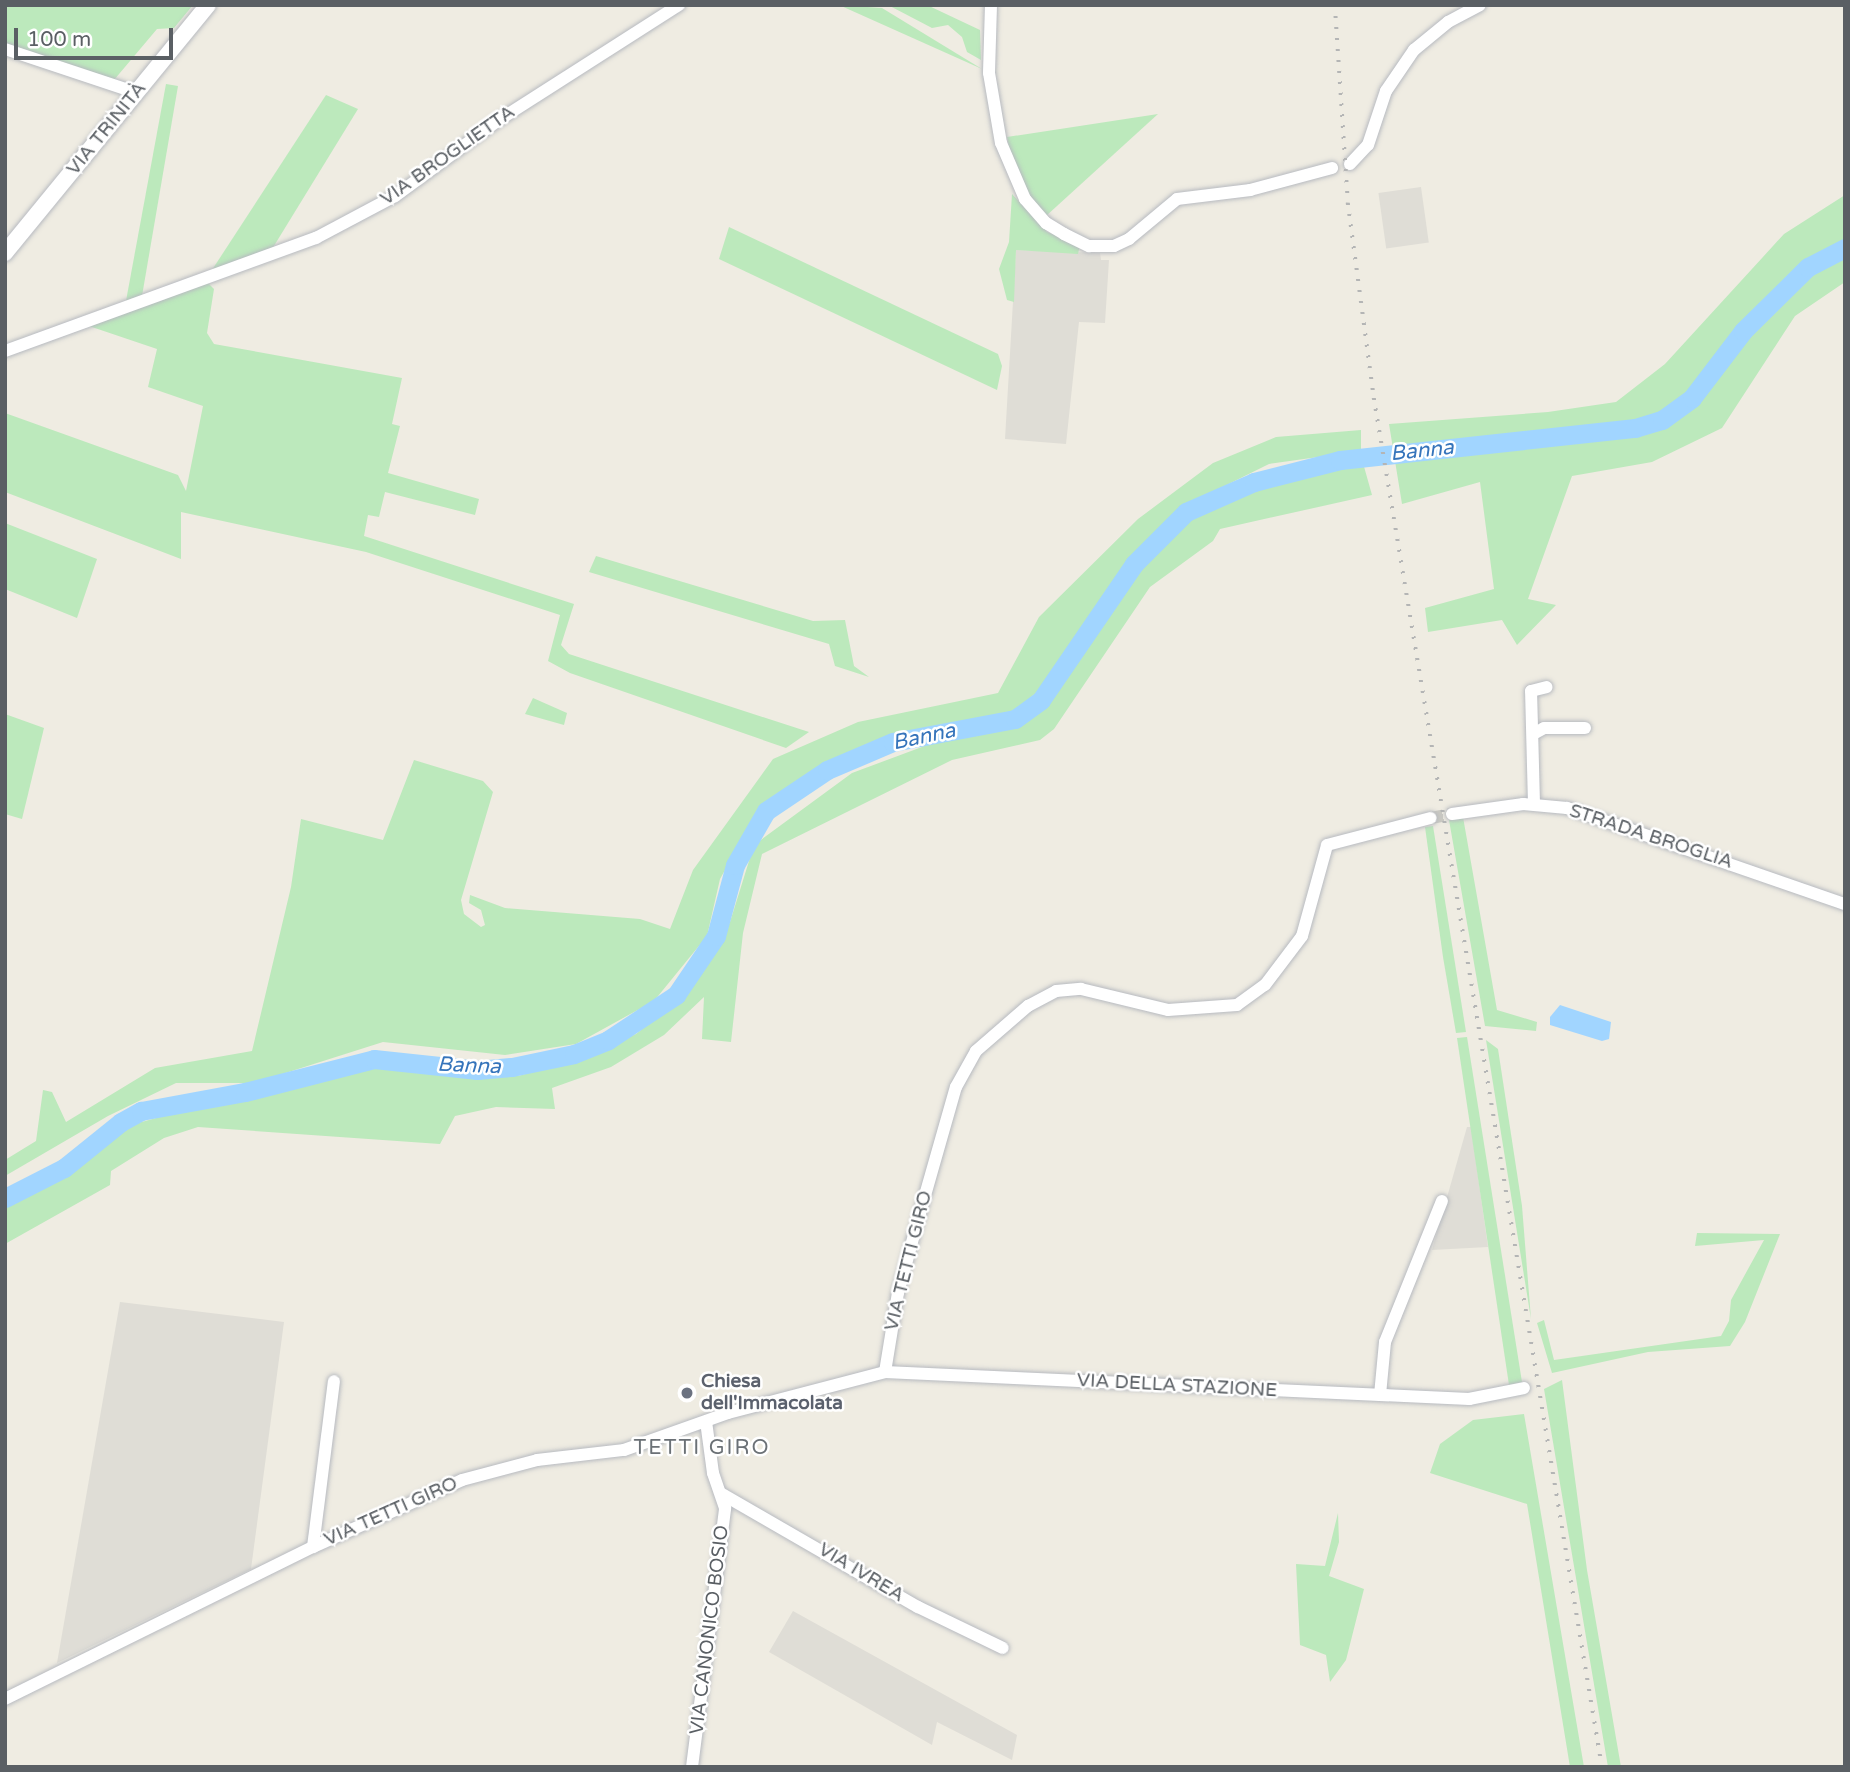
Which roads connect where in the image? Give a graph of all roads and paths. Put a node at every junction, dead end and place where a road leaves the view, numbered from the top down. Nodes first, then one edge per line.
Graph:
1 (208, 5) edge
2 (679, 5) edge
3 (991, 5) edge
4 (1480, 5) edge
5 (5, 49) edge
6 (132, 91) junction
7 (1350, 164) dead end
8 (1332, 168) dead end
9 (5, 253) edge
10 (5, 351) edge
11 (1547, 687) dead end
12 (1585, 728) dead end
13 (1535, 733) junction
14 (1534, 804) junction
15 (1451, 814) tunnel mouth
16 (1431, 818) tunnel mouth
17 (1845, 904) edge
18 (1442, 1201) dead end
19 (885, 1372) junction
20 (334, 1381) dead end
21 (1524, 1388) dead end
22 (1380, 1395) junction
23 (706, 1421) junction
24 (722, 1494) junction
25 (313, 1547) junction
26 (1003, 1648) dead end
27 (5, 1699) edge
28 (692, 1767) edge

1 - 6 street, VIA TRINITÀ
2 - 10 street, VIA BROGLIETTA
3 - 8 street
4 - 7 street
5 - 6 street
6 - 9 street, VIA TRINITÀ
11 - 13 street
12 - 13 street
13 - 14 street
14 - 15 street, STRADA BROGLIA
14 - 17 street, STRADA BROGLIA
16 - 19 street, VIA TETTI GIRO
18 - 22 street
19 - 22 street, VIA DELLA STAZIONE
19 - 23 street, VIA TETTI GIRO
20 - 25 street
21 - 22 street, VIA DELLA STAZIONE
23 - 24 street, VIA CANONICO BOSIO
23 - 25 street, VIA TETTI GIRO
24 - 26 street, VIA IVREA
24 - 28 street, VIA CANONICO BOSIO
25 - 27 street, VIA TETTI GIRO

